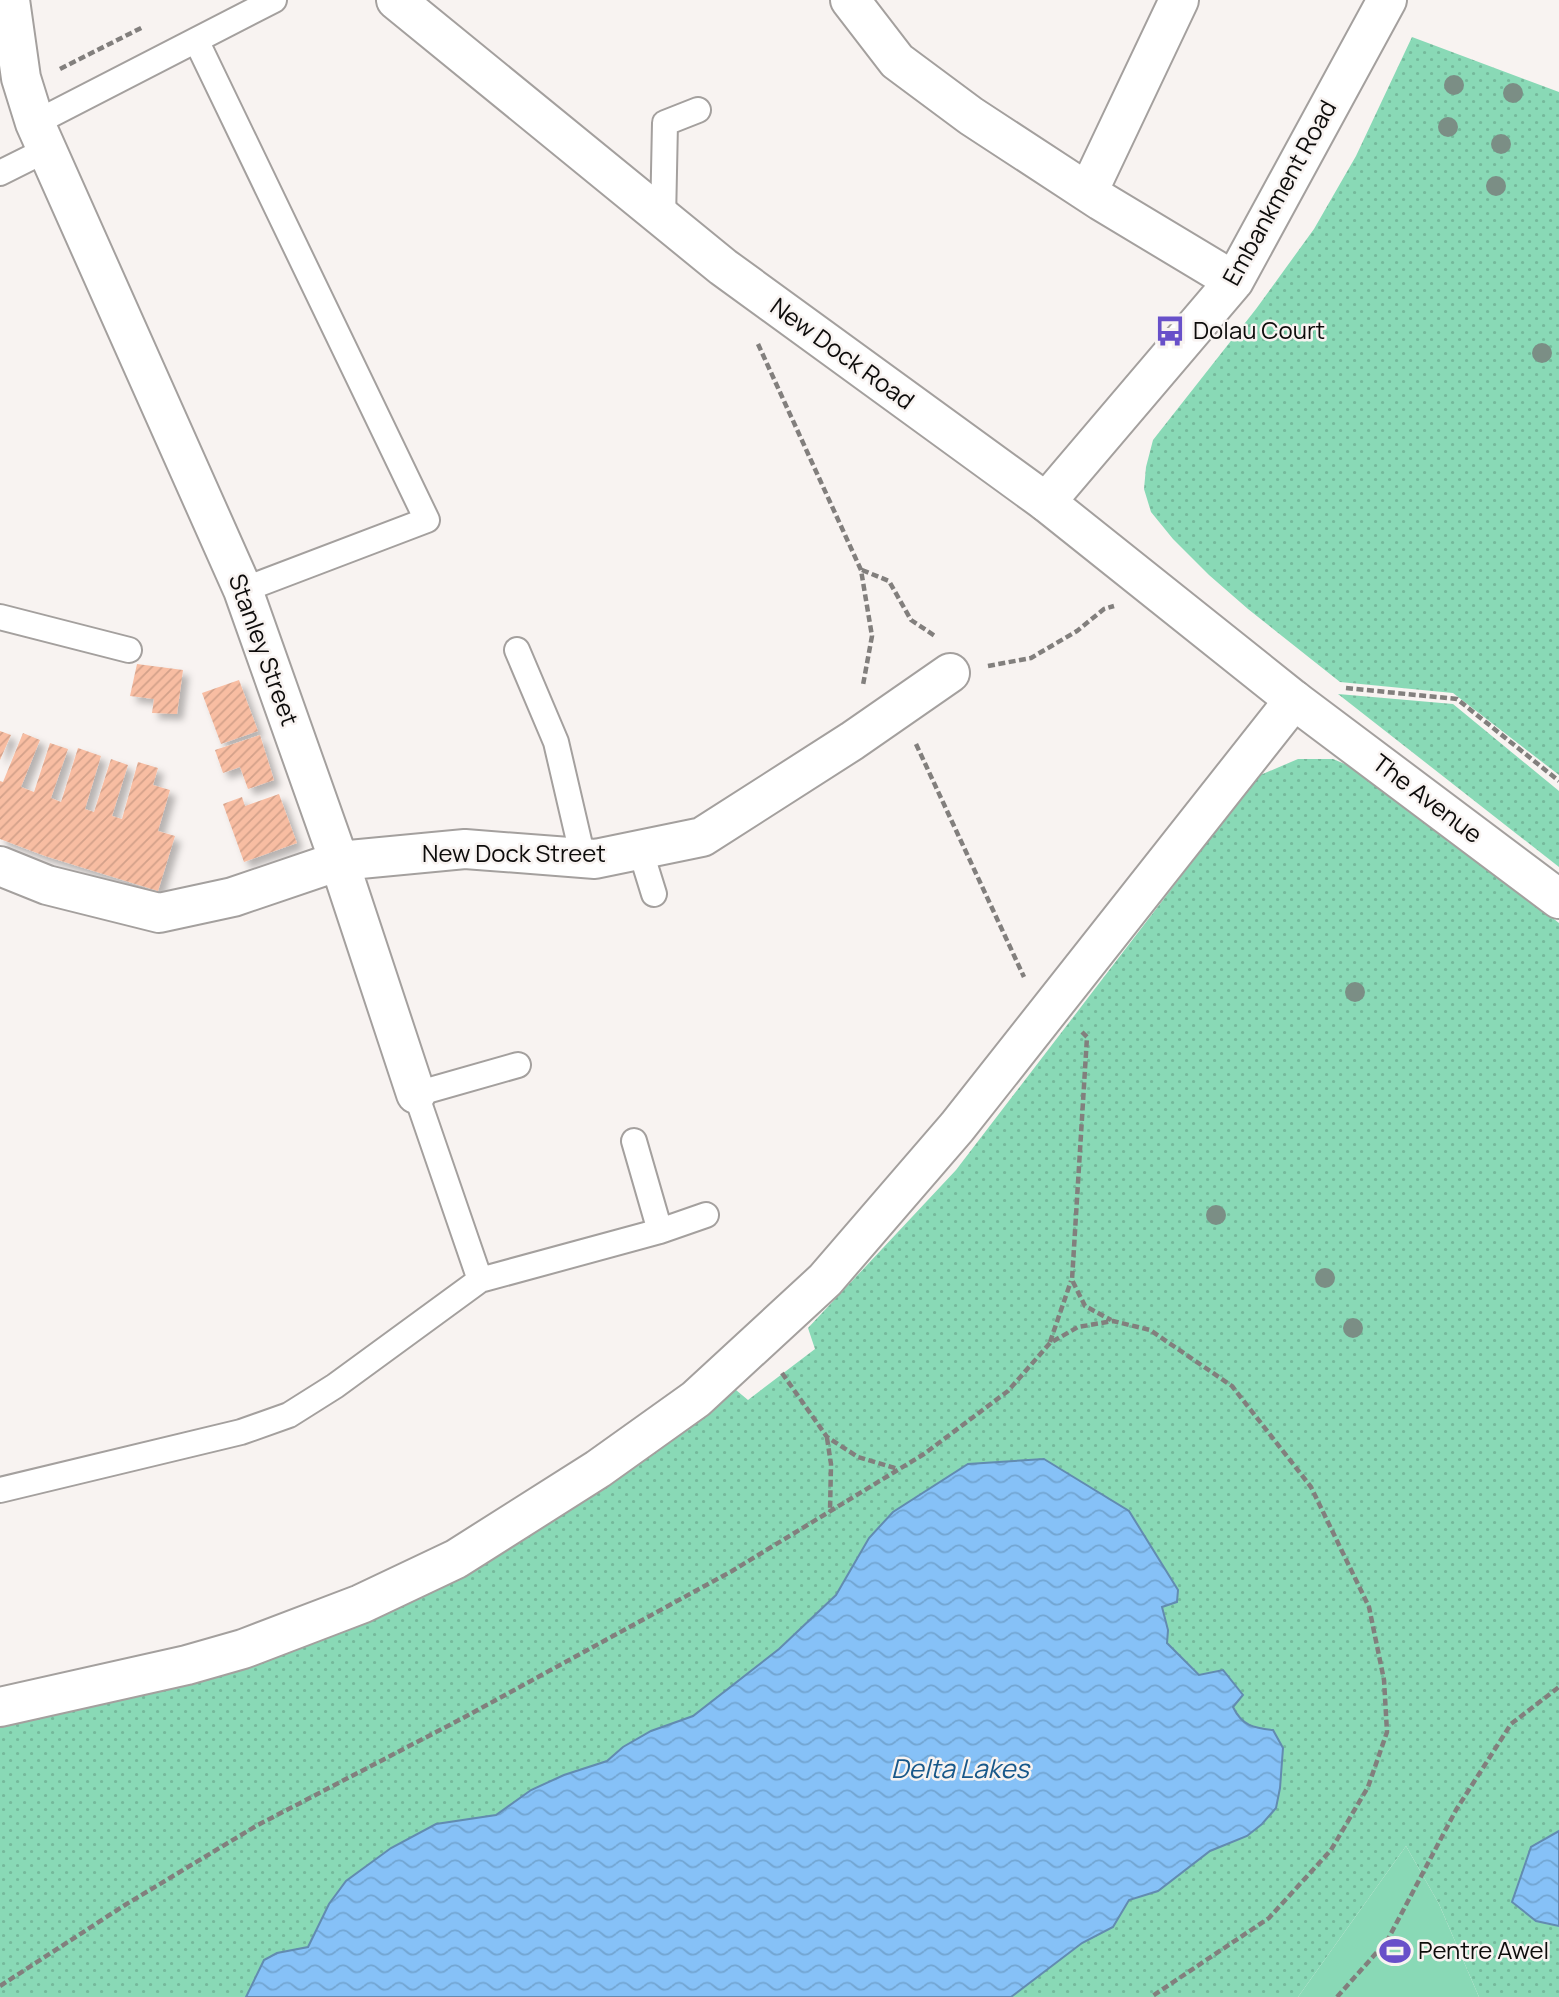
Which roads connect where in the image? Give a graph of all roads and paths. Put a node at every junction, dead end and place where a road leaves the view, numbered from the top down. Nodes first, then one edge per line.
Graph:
1 (10, 0) edge
2 (274, 0) edge
3 (396, 0) edge
4 (850, 0) edge
5 (1178, 0) edge
6 (1387, 0) edge
7 (148, 24) dead end
8 (196, 40) junction
9 (21, 78) junction
10 (698, 110) dead end
11 (41, 136) junction
12 (0, 173) edge
13 (1088, 192) junction
14 (663, 220) junction
15 (1234, 281) junction
16 (758, 343) dead end
17 (1046, 502) junction
18 (861, 570) junction
19 (243, 590) junction
20 (1163, 594) junction
21 (0, 617) edge
22 (129, 650) dead end
23 (517, 650) dead end
24 (950, 673) junction
25 (1304, 707) junction
26 (899, 708) junction
27 (852, 741) junction
28 (1559, 780) edge
29 (640, 849) junction
30 (583, 858) junction
31 (339, 862) junction
32 (0, 866) edge
33 (654, 894) dead end
34 (1559, 899) edge
35 (1049, 1009) junction
36 (1087, 1037) dead end
37 (518, 1065) dead end
38 (416, 1094) junction
39 (635, 1141) dead end
40 (706, 1215) dead end
41 (660, 1231) junction
42 (480, 1280) junction
43 (1072, 1280) junction
44 (1112, 1321) junction
45 (1050, 1343) junction
46 (756, 1344) junction
47 (827, 1437) junction
48 (898, 1469) junction
49 (0, 1490) edge
50 (830, 1512) junction
51 (1559, 1687) edge
52 (0, 1707) edge
53 (0, 1986) edge
54 (1151, 1997) edge
55 (1337, 1997) edge

1 - 9 street, Stanley Street
2 - 8 lane
3 - 14 street, New Dock Road
4 - 13 street
5 - 13 street
6 - 15 street, Embankment Road
7 - 9 path
8 - 11 lane
8 - 19 lane
9 - 11 street, Stanley Street
10 - 14 lane
11 - 12 lane
11 - 19 street, Stanley Street
13 - 15 street
14 - 17 street, New Dock Road
15 - 17 street, Embankment Road
16 - 18 path
17 - 20 street, New Dock Road
18 - 24 path
18 - 27 path
19 - 31 street, Stanley Street
20 - 24 path
20 - 25 street, New Dock Road
21 - 22 lane
23 - 30 lane
24 - 26 street, New Dock Street
25 - 28 path
25 - 34 street, The Avenue
25 - 35 street
26 - 27 street, New Dock Street
26 - 35 path
27 - 29 street, New Dock Street
29 - 30 street, New Dock Street
29 - 33 lane
30 - 31 street, New Dock Street
31 - 32 street, New Dock Street
31 - 38 street, Stanley Street
35 - 46 street
36 - 43 path
37 - 38 lane
38 - 42 lane
39 - 41 lane
40 - 41 lane
41 - 42 lane
42 - 49 lane
43 - 44 path
43 - 45 path
44 - 45 path
44 - 54 path
45 - 48 path
46 - 47 path
46 - 52 street
47 - 48 path
47 - 50 path
48 - 50 path
50 - 53 path
51 - 55 path

